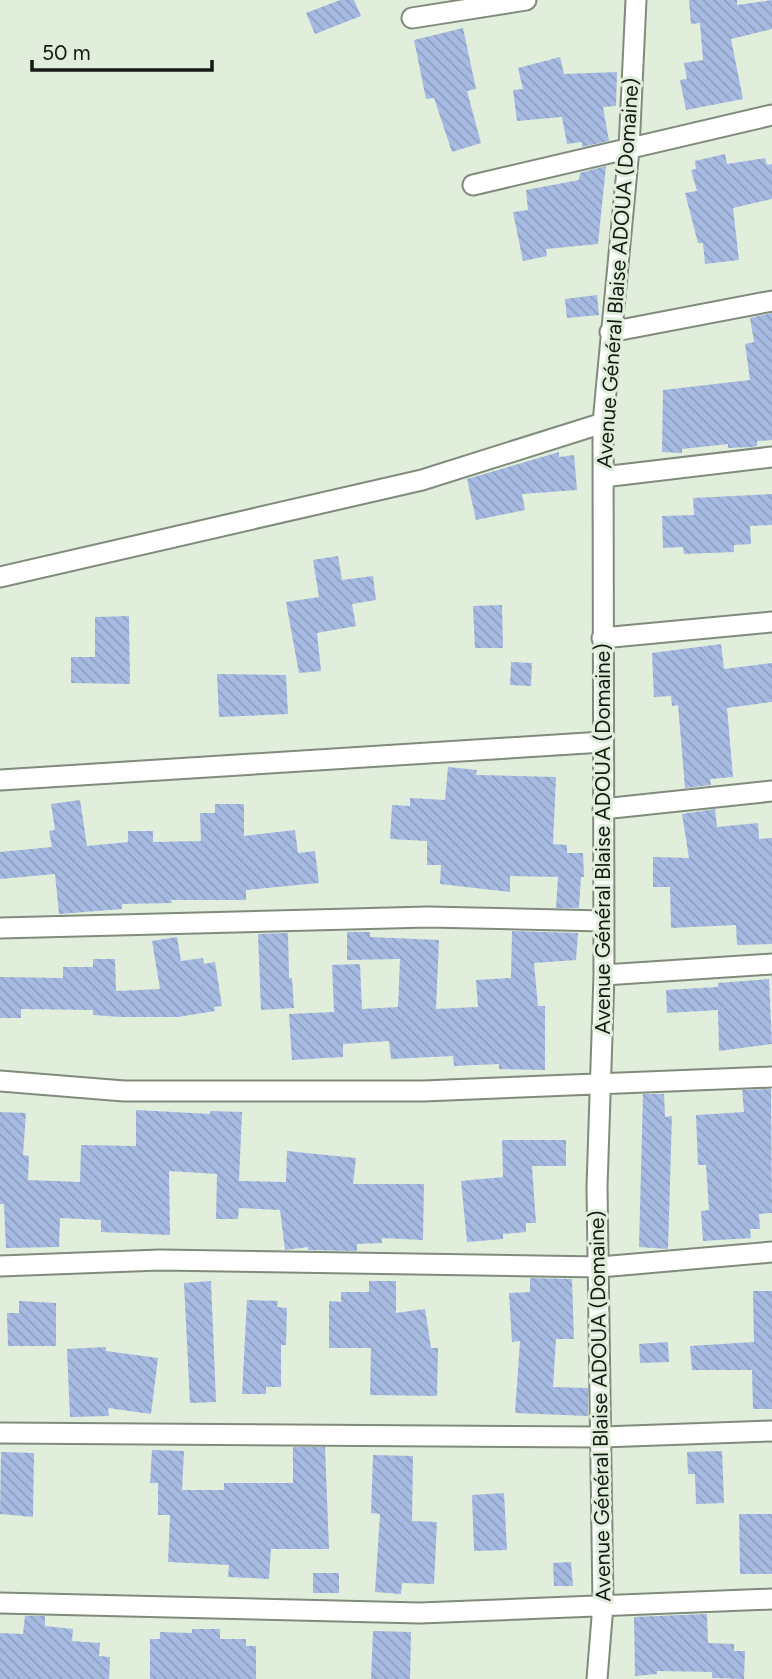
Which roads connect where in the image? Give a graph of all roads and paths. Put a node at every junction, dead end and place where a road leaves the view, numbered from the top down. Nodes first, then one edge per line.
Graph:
1 (526, 0) edge
2 (636, 0) edge
3 (412, 18) dead end
4 (772, 115) edge
5 (629, 149) junction
6 (473, 185) dead end
7 (772, 301) edge
8 (610, 332) junction
9 (603, 424) junction
10 (772, 457) edge
11 (603, 477) junction
12 (0, 577) edge
13 (772, 622) edge
14 (602, 638) junction
15 (603, 742) junction
16 (0, 780) edge
17 (772, 791) edge
18 (603, 810) junction
19 (604, 921) junction
20 (0, 928) edge
21 (772, 964) edge
22 (604, 975) junction
23 (772, 1077) edge
24 (0, 1081) edge
25 (603, 1083) junction
26 (772, 1252) edge
27 (0, 1266) edge
28 (600, 1267) junction
29 (772, 1431) edge
30 (0, 1433) edge
31 (602, 1437) junction
32 (772, 1599) edge
33 (0, 1603) edge
34 (603, 1605) junction
35 (597, 1679) edge

1 - 3 street
2 - 5 street, Avenue Général Blaise ADOUA (Domaine)
4 - 5 street
5 - 6 street
5 - 8 street, Avenue Général Blaise ADOUA (Domaine)
7 - 8 street
8 - 9 street, Avenue Général Blaise ADOUA (Domaine)
9 - 11 street, Avenue Général Blaise ADOUA (Domaine)
9 - 12 street
10 - 11 street
11 - 14 street, Avenue Général Blaise ADOUA (Domaine)
13 - 14 street
14 - 15 street, Avenue Général Blaise ADOUA (Domaine)
15 - 16 street
15 - 18 street, Avenue Général Blaise ADOUA (Domaine)
17 - 18 street
18 - 19 street, Avenue Général Blaise ADOUA (Domaine)
19 - 20 street
19 - 22 street, Avenue Général Blaise ADOUA (Domaine)
21 - 22 street
22 - 25 street, Avenue Général Blaise ADOUA (Domaine)
23 - 25 street
24 - 25 street
25 - 28 street, Avenue Général Blaise ADOUA (Domaine)
26 - 28 street
27 - 28 street
28 - 31 street, Avenue Général Blaise ADOUA (Domaine)
29 - 31 street
30 - 31 street
31 - 34 street, Avenue Général Blaise ADOUA (Domaine)
32 - 34 street
33 - 34 street
34 - 35 street, Avenue Général Blaise ADOUA (Domaine)

